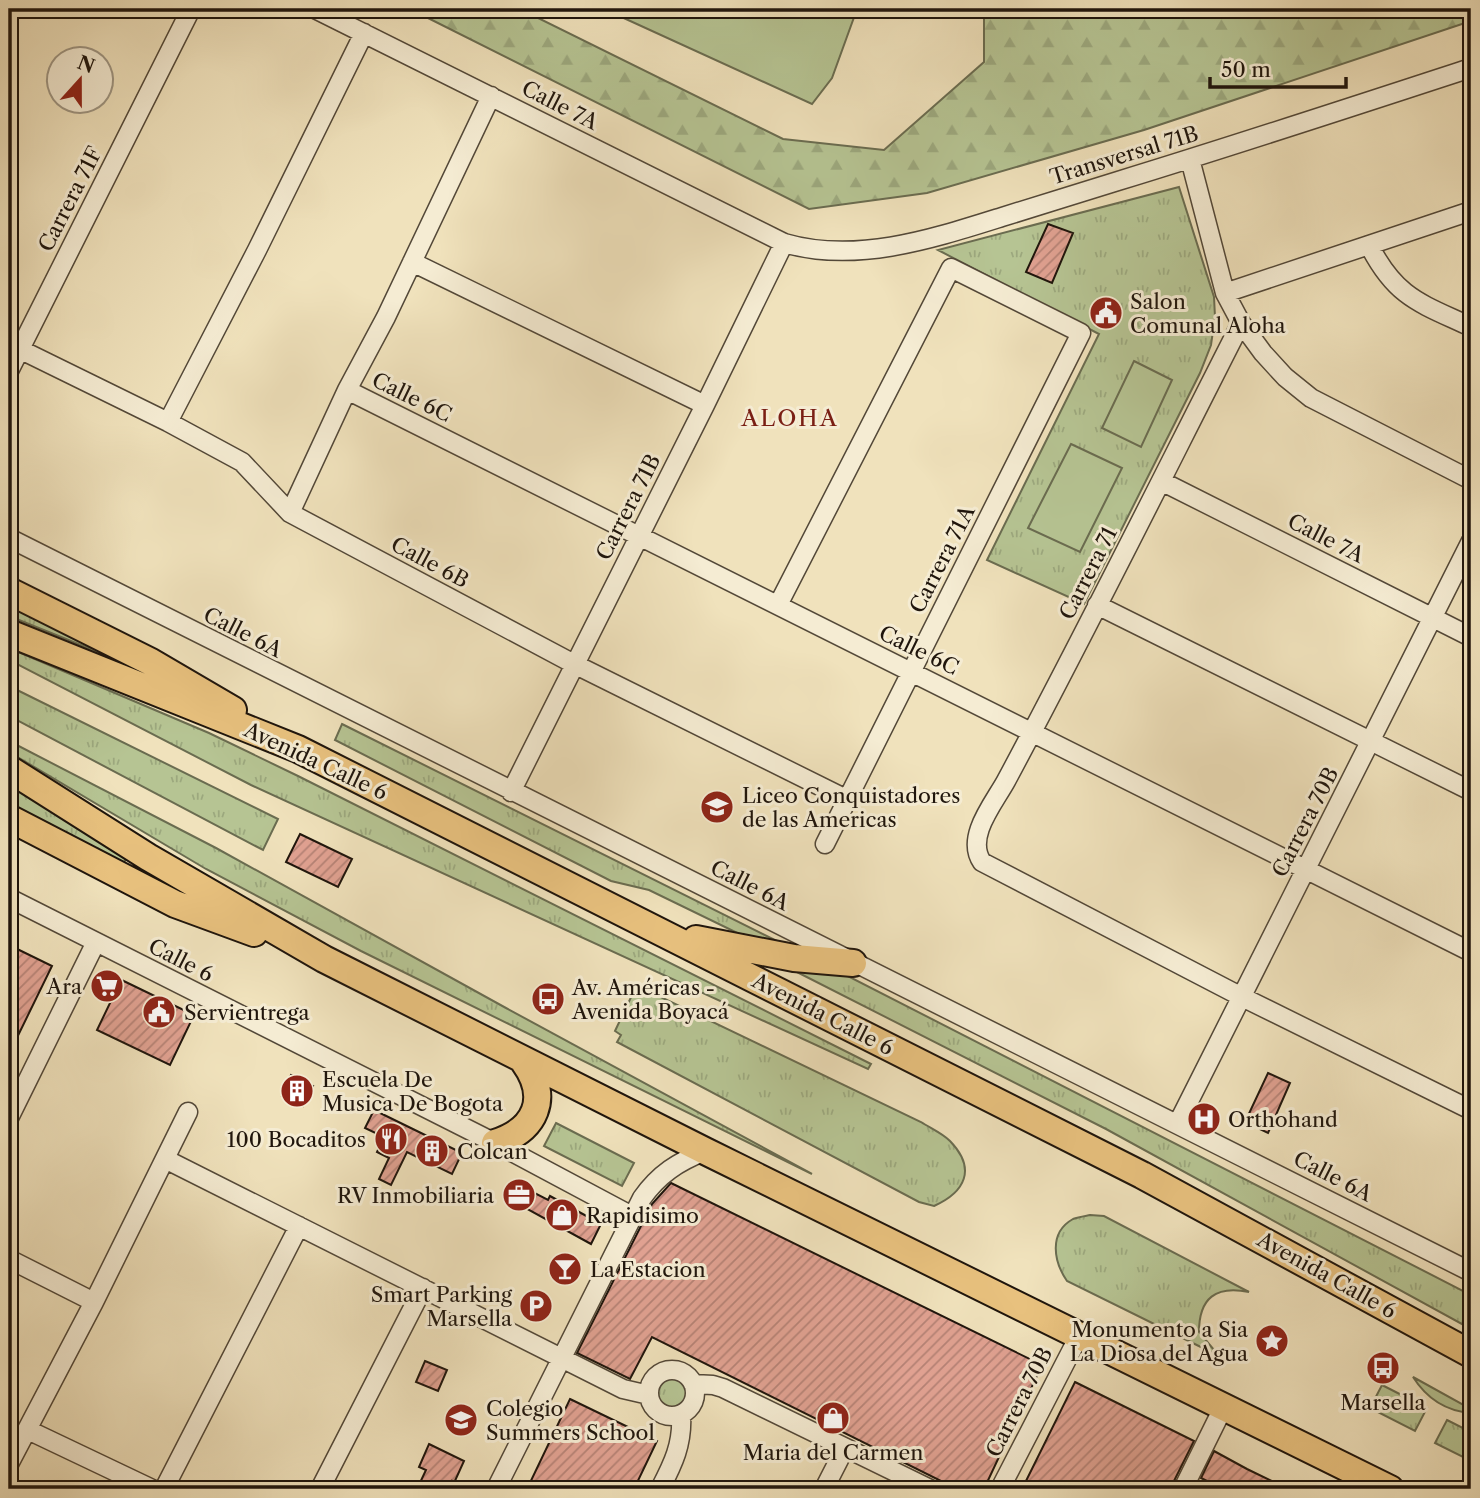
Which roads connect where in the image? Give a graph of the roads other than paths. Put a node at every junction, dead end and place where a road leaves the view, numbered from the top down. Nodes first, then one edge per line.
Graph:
1 (191, 9) edge
2 (315, 9) edge
3 (364, 33) junction
4 (1471, 68) edge
5 (491, 96) junction
6 (1190, 159) junction
7 (1471, 211) edge
8 (784, 243) junction
9 (1368, 245) junction
10 (412, 262) junction
11 (1225, 293) junction
12 (1241, 323) junction
13 (1471, 327) edge
14 (14, 346) edge
15 (9, 371) edge
16 (347, 390) junction
17 (705, 405) junction
18 (168, 422) junction
19 (1471, 480) edge
20 (1161, 481) junction
21 (290, 513) junction
22 (640, 536) junction
23 (9, 538) edge
24 (1471, 541) edge
25 (9, 591) edge
26 (778, 605) junction
27 (1097, 605) junction
28 (1433, 617) junction
29 (9, 634) edge
30 (1471, 637) edge
31 (574, 664) junction
32 (911, 671) junction
33 (1032, 732) junction
34 (1371, 741) junction
35 (298, 749) junction
36 (9, 769) edge
37 (1471, 791) edge
38 (511, 792) junction
39 (846, 799) junction
40 (9, 818) edge
41 (825, 844) dead end
42 (1306, 869) junction
43 (9, 898) edge
44 (660, 932) junction
45 (96, 942) junction
46 (1471, 952) edge
47 (324, 959) junction
48 (853, 962) junction
49 (1242, 997) junction
50 (524, 1062) junction
51 (1471, 1110) edge
52 (188, 1112) dead end
53 (9, 1118) edge
54 (1178, 1123) junction
55 (495, 1143) junction
56 (705, 1152) junction
57 (165, 1159) junction
58 (632, 1216) junction
59 (299, 1226) junction
60 (9, 1259) edge
61 (1471, 1272) edge
62 (423, 1288) junction
63 (94, 1302) junction
64 (1079, 1336) junction
65 (1471, 1354) edge
66 (562, 1358) junction
67 (693, 1384) junction
68 (649, 1395) junction
69 (1223, 1408) junction
70 (681, 1415) junction
71 (28, 1430) junction
72 (845, 1448) junction
73 (9, 1464) edge
74 (152, 1489) edge
75 (164, 1489) edge
76 (320, 1489) edge
77 (496, 1489) edge
78 (660, 1489) edge
79 (824, 1489) edge
80 (930, 1489) edge
81 (1000, 1489) edge
82 (1183, 1489) edge
83 (1390, 1489) edge

1 - 14 street, Carrera 71F
2 - 3 street, Calle 7A
3 - 5 street, Calle 7A
3 - 18 street
4 - 6 street, Transversal 71B
5 - 8 street, Calle 7A
5 - 10 street
6 - 8 street, Transversal 71B
6 - 11 street
7 - 9 street
8 - 17 street, Carrera 71B
9 - 11 street
9 - 13 street
10 - 16 street
10 - 17 street
11 - 12 street
12 - 19 street
12 - 20 street, Carrera 71
14 - 15 street, Carrera 71F
14 - 18 street, Calle 6B
16 - 21 street
16 - 22 street, Calle 6C
17 - 22 street, Carrera 71B
18 - 21 street, Calle 6B
20 - 27 street, Carrera 71
20 - 28 street, Calle 7A
21 - 31 street, Calle 6B
22 - 26 street, Calle 6C
22 - 31 street, Carrera 71B
23 - 38 street, Calle 6A
24 - 28 street, Carrera 70B
25 - 35 highway
26 - 32 street, Calle 6C
26 - 32 street, Carrera 71A
27 - 33 street, Carrera 71
27 - 34 street
28 - 30 street, Calle 7A
28 - 34 street, Carrera 70B
29 - 35 highway, Avenida Calle 6
31 - 38 street, Carrera 71B
31 - 39 street, Calle 6B
32 - 33 street, Calle 6C
32 - 39 street, Carrera 71A
33 - 42 street, Calle 6C
33 - 49 street, Carrera 71
34 - 37 street
34 - 42 street, Carrera 70B
35 - 44 highway, Avenida Calle 6
36 - 47 highway
38 - 48 street, Calle 6A
39 - 41 street, Carrera 71A
40 - 47 highway
42 - 46 street, Calle 6C
42 - 49 street, Carrera 70B
43 - 45 street, Calle 6
44 - 48 highway
44 - 65 highway, Avenida Calle 6
45 - 53 street
45 - 55 street, Calle 6
47 - 50 highway
48 - 54 street, Calle 6A
49 - 51 street
49 - 54 street, Carrera 70B
50 - 55 highway
50 - 56 highway
52 - 57 street
54 - 61 street, Calle 6A
55 - 58 street, Calle 6
56 - 58 street
56 - 64 highway
57 - 59 street
57 - 63 street
58 - 66 street
59 - 62 street
59 - 75 street
60 - 63 street
62 - 66 street
62 - 76 street
63 - 71 street
64 - 69 highway
64 - 81 street, Carrera 70B
66 - 68 street
66 - 77 street
67 - 68 street
67 - 70 street
67 - 72 street
68 - 70 street
69 - 82 street
69 - 83 highway
70 - 78 street
71 - 73 street
71 - 74 street
72 - 79 street
72 - 80 street

